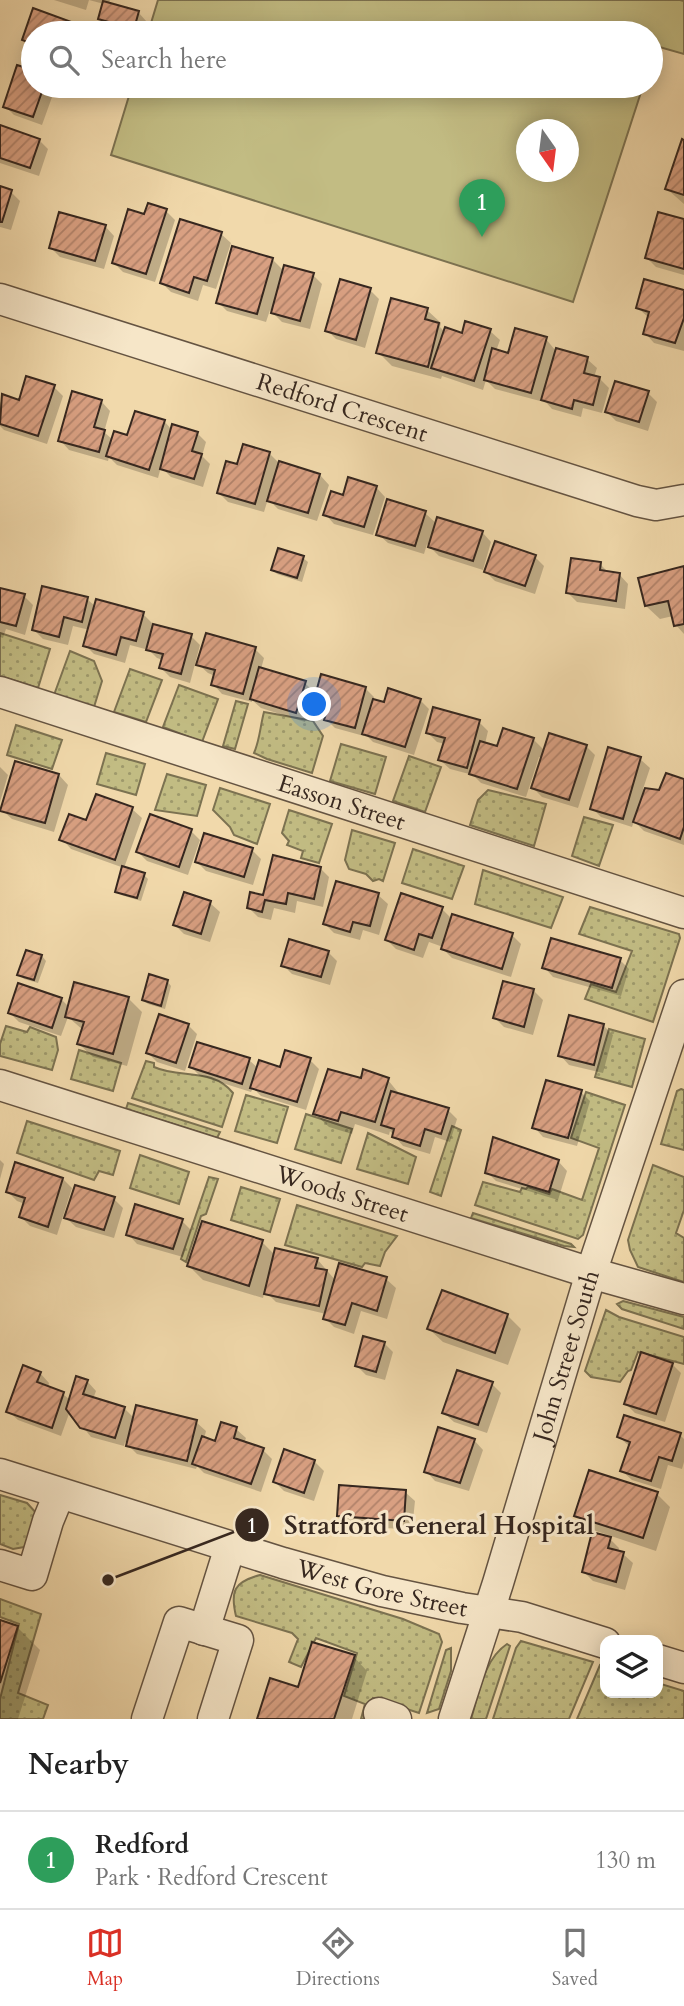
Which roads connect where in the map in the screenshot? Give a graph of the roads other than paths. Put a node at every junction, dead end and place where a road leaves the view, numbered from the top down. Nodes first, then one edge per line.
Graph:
1 (0, 299) edge
2 (684, 500) edge
3 (0, 692) edge
4 (684, 913) edge
5 (684, 995) edge
6 (0, 1086) edge
7 (591, 1273) junction
8 (684, 1298) edge
9 (0, 1474) edge
10 (59, 1494) junction
11 (230, 1547) junction
12 (0, 1565) edge
13 (488, 1613) junction
14 (204, 1630) junction
15 (600, 1641) edge
16 (663, 1662) edge
17 (684, 1668) edge
18 (147, 1719) edge
19 (213, 1719) edge
20 (454, 1719) edge

1 - 2 street, Redford Crescent
3 - 4 street, Easson Street
5 - 7 street, John Street South
6 - 7 street, Woods Street
7 - 8 street, Woods Street
7 - 13 street, John Street South
9 - 10 street, West Gore Street
10 - 11 street, West Gore Street
10 - 12 street
11 - 13 street, West Gore Street
11 - 14 street
13 - 15 street, West Gore Street
13 - 20 street, John Street South
14 - 18 street
14 - 19 street
16 - 17 street

